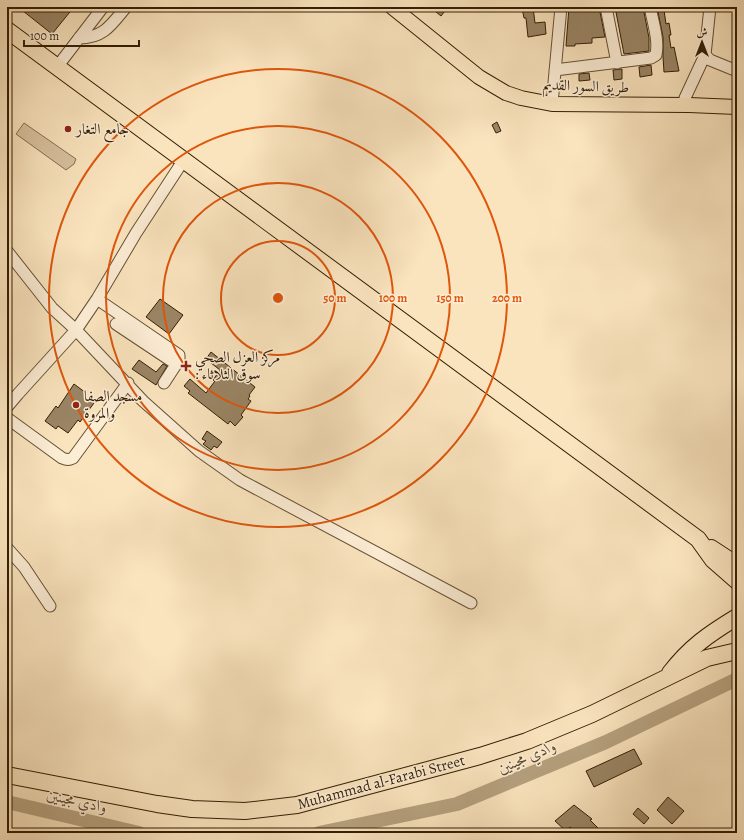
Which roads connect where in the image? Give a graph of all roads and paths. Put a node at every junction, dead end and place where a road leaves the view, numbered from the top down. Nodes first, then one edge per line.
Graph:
1 (103, 7) edge
2 (126, 7) edge
3 (392, 7) edge
4 (404, 7) edge
5 (560, 7) edge
6 (606, 7) edge
7 (650, 7) edge
8 (710, 7) edge
9 (7, 30) edge
10 (80, 38) junction
11 (704, 55) junction
12 (617, 63) junction
13 (57, 67) junction
14 (555, 70) junction
15 (737, 71) edge
16 (685, 98) junction
17 (552, 100) junction
18 (737, 100) edge
19 (737, 107) edge
20 (183, 161) junction
21 (7, 251) edge
22 (97, 298) junction
23 (116, 324) dead end
24 (76, 330) junction
25 (176, 364) junction
26 (128, 383) junction
27 (164, 383) dead end
28 (12, 394) edge
29 (7, 407) edge
30 (7, 418) edge
31 (698, 539) junction
32 (7, 548) edge
33 (737, 565) edge
34 (737, 581) edge
35 (471, 603) dead end
36 (50, 606) dead end
37 (737, 617) edge
38 (737, 650) edge
39 (666, 677) junction
40 (7, 775) edge

1 - 10 street
2 - 10 street
3 - 17 main road, طريق السور القديم
4 - 17 main road, طريق السور القديم
5 - 14 street
6 - 12 street
7 - 12 street
8 - 11 street
9 - 13 highway
10 - 13 street
11 - 15 street
11 - 16 street
12 - 14 street
13 - 20 highway
14 - 17 street
16 - 17 main road, طريق السور القديم
16 - 18 main road, طريق السور القديم
17 - 19 main road, طريق السور القديم
20 - 22 street
20 - 31 highway
21 - 24 street
22 - 24 street
22 - 25 street
23 - 25 street
24 - 26 street
24 - 28 street
25 - 27 street
26 - 30 street
26 - 35 street
28 - 29 street
31 - 33 highway
31 - 34 highway
32 - 36 street
37 - 39 highway
38 - 39 highway, Muhammad al-Farabi Street
39 - 40 highway, Muhammad al-Farabi Street

